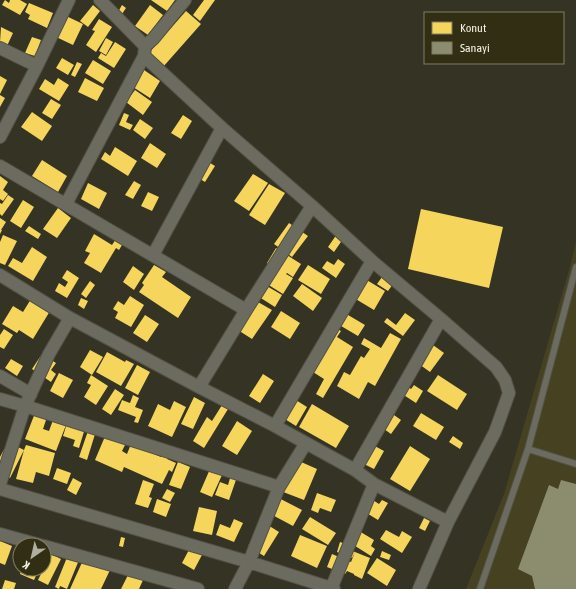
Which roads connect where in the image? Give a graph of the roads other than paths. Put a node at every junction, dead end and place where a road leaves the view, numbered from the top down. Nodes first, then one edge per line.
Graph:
1 (69, 0) edge
2 (100, 0) edge
3 (185, 0) edge
4 (0, 48) edge
5 (145, 51) junction
6 (37, 66) junction
7 (222, 128) junction
8 (0, 137) edge
9 (0, 166) edge
10 (66, 204) junction
11 (312, 206) junction
12 (153, 255) junction
13 (372, 261) junction
14 (576, 267) edge
15 (0, 275) edge
16 (246, 310) junction
17 (70, 318) junction
18 (441, 320) junction
19 (0, 376) edge
20 (199, 387) junction
21 (31, 394) junction
22 (0, 399) edge
23 (26, 406) junction
24 (275, 426) junction
25 (306, 443) junction
26 (528, 449) junction
27 (576, 464) edge
28 (355, 470) junction
29 (0, 484) edge
30 (374, 484) junction
31 (279, 487) junction
32 (0, 489) edge
33 (448, 522) junction
34 (0, 534) edge
35 (12, 537) edge
36 (52, 548) edge
37 (249, 562) junction
38 (198, 589) edge
39 (235, 589) edge
40 (332, 589) edge
41 (419, 589) edge
42 (480, 589) edge

1 - 6 street
2 - 5 street
3 - 5 street
4 - 6 street
5 - 7 street
5 - 10 street
6 - 8 street
7 - 11 street
7 - 12 street
9 - 10 street
10 - 12 street
11 - 13 street
11 - 16 street
12 - 16 street
13 - 18 street
13 - 24 street
14 - 26 lane
15 - 17 street
16 - 20 street
17 - 20 street
17 - 21 street
18 - 28 street
18 - 33 street
19 - 21 street
20 - 24 street
21 - 23 street
22 - 23 street
23 - 29 street
23 - 31 street
24 - 25 street
25 - 28 street
25 - 31 street
26 - 27 lane
26 - 42 lane
28 - 30 street
30 - 33 street
30 - 40 street
31 - 37 street
32 - 37 street
33 - 41 street
34 - 35 street
36 - 38 street
37 - 39 street
37 - 40 street

